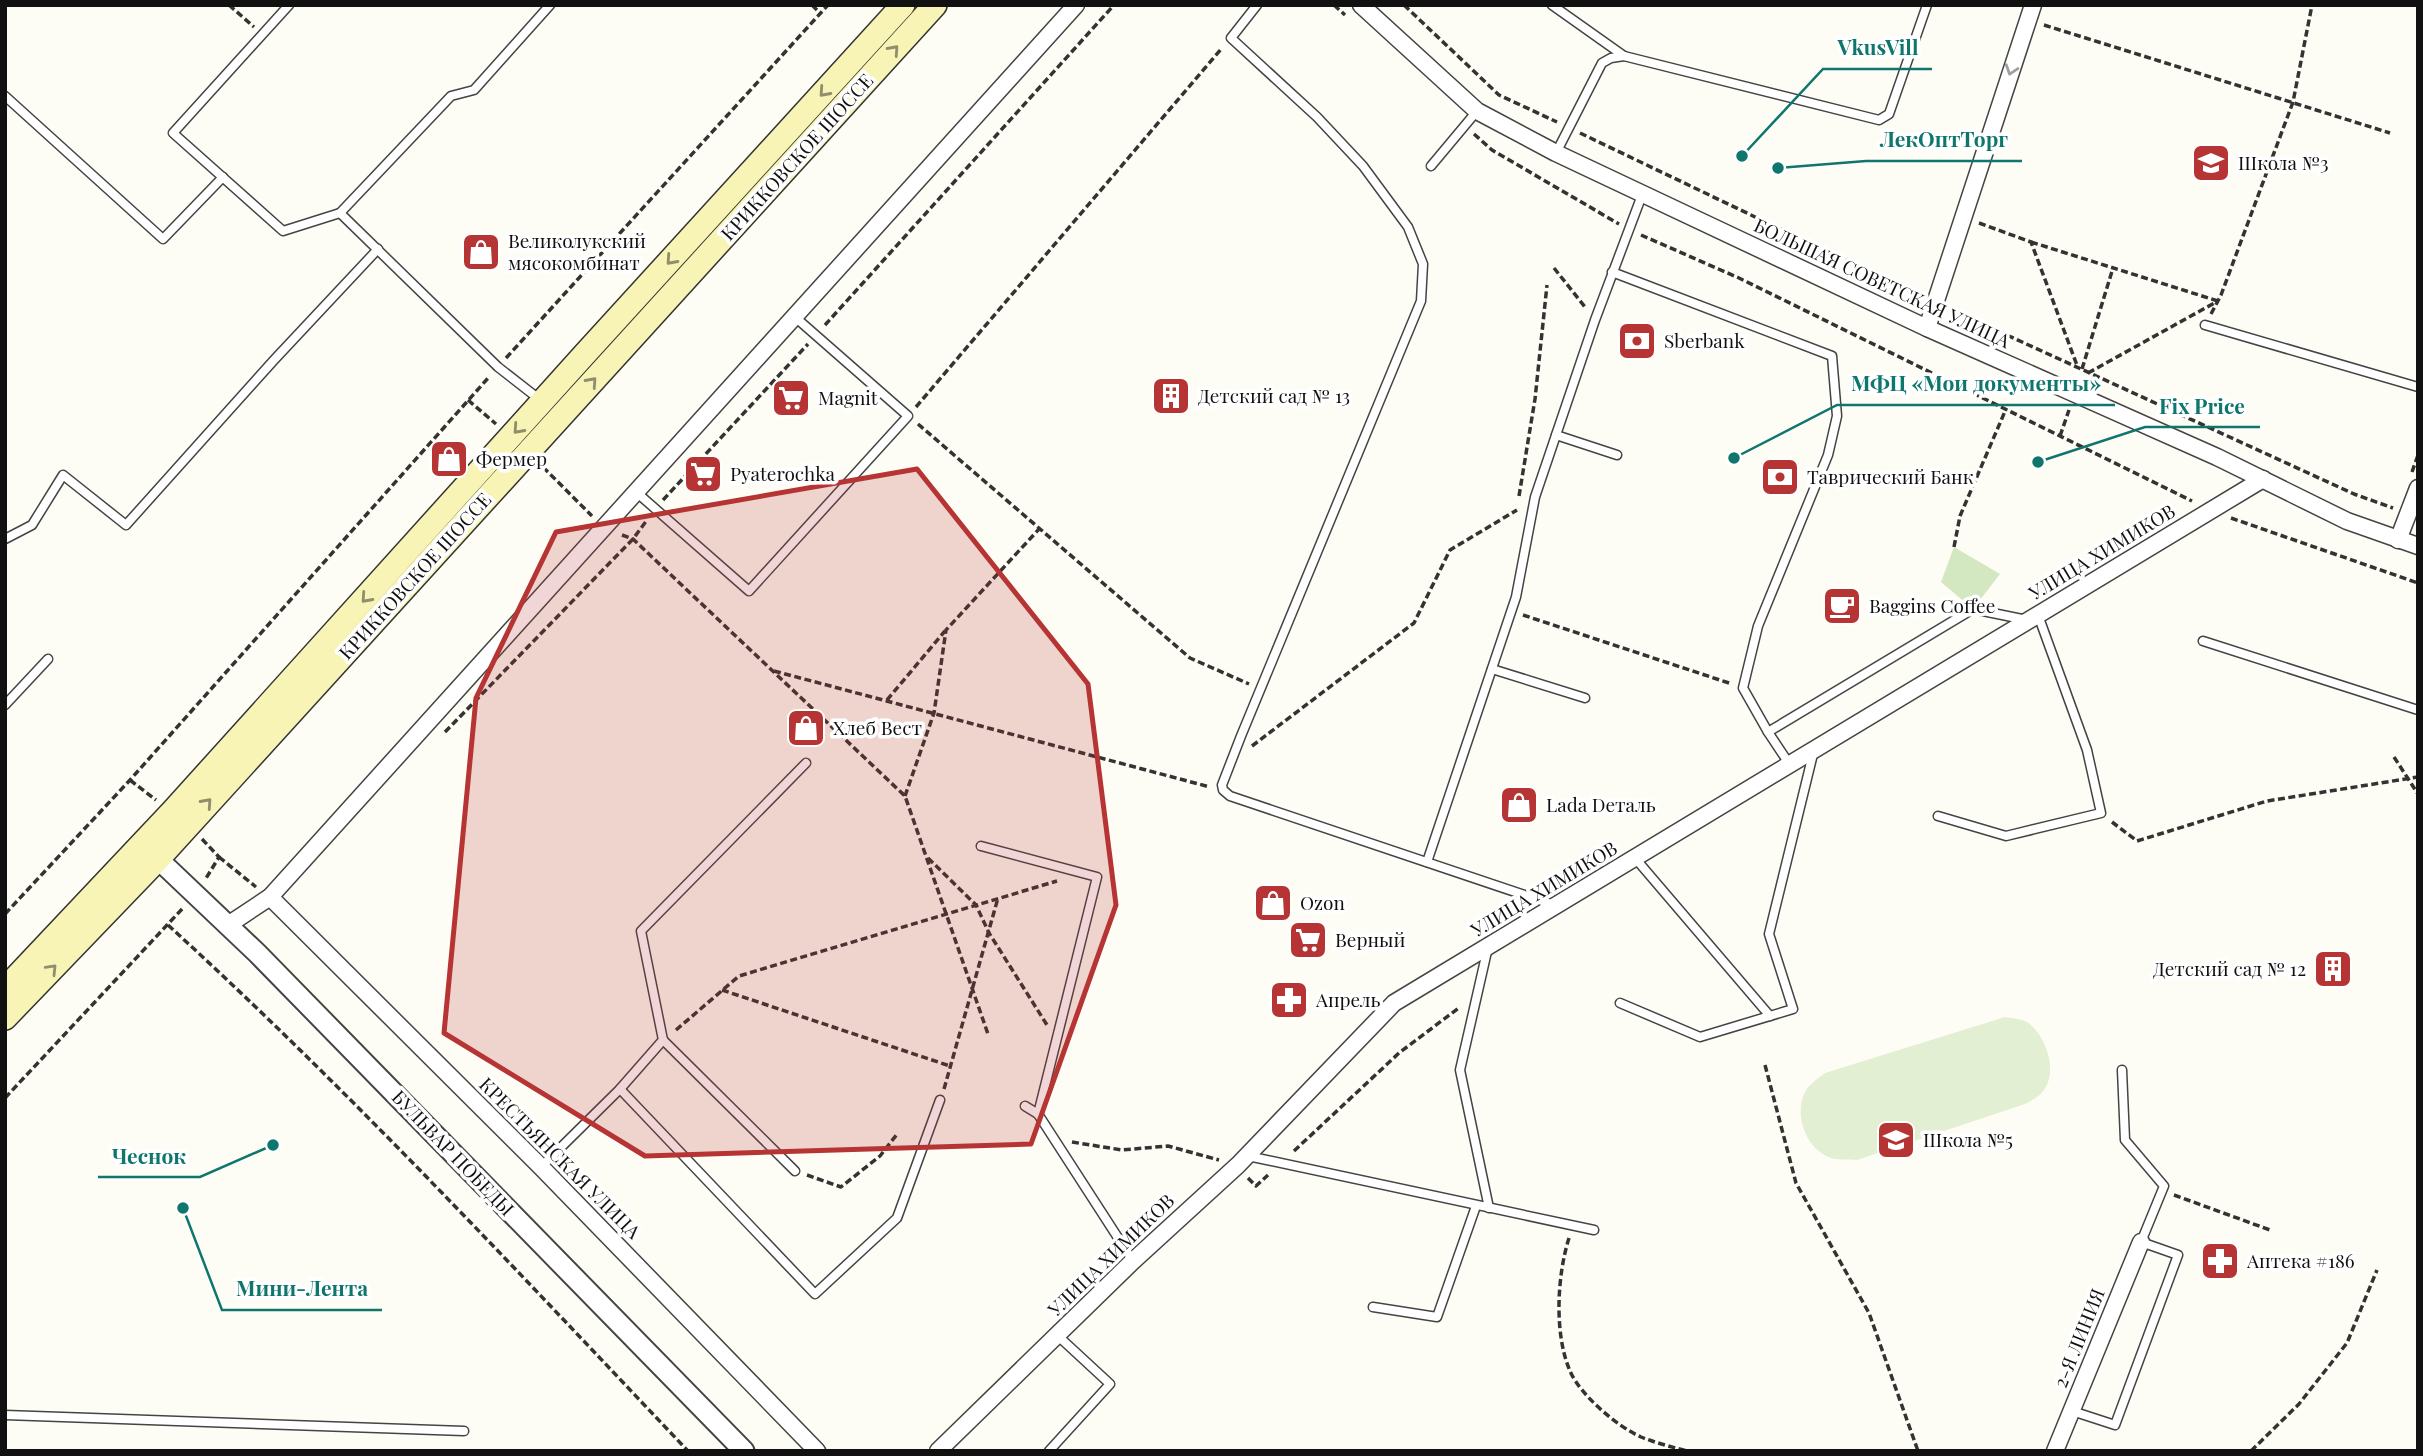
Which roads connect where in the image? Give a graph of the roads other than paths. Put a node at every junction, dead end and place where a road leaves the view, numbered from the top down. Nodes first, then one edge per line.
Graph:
1 (289, 5) edge
2 (550, 5) edge
3 (903, 5) edge
4 (1076, 5) edge
5 (1257, 5) edge
6 (1361, 5) edge
7 (1552, 5) edge
8 (1927, 5) edge
9 (2033, 5) edge
10 (929, 7) edge
11 (1624, 56) junction
12 (5, 96) edge
13 (1477, 111) junction
14 (1556, 153) junction
15 (1431, 166) dead end
16 (223, 177) junction
17 (1642, 195) junction
18 (340, 213) junction
19 (378, 248) junction
20 (1612, 272) junction
21 (795, 317) junction
22 (2205, 325) road end
23 (1927, 328) junction
24 (2418, 387) edge
25 (542, 401) junction
26 (561, 416) junction
27 (1556, 435) junction
28 (1617, 455) dead end
29 (2263, 479) junction
30 (2418, 488) edge
31 (635, 491) junction
32 (5, 539) edge
33 (2398, 540) junction
34 (2418, 546) edge
35 (2033, 618) junction
36 (2203, 641) dead end
37 (48, 659) dead end
38 (1492, 668) junction
39 (1585, 698) dead end
40 (5, 705) edge
41 (2418, 710) edge
42 (1768, 732) junction
43 (1814, 750) junction
44 (806, 763) dead end
45 (1790, 765) junction
46 (1938, 816) dead end
47 (981, 846) dead end
48 (1635, 858) junction
49 (158, 859) junction
50 (1427, 862) junction
51 (270, 897) junction
52 (1557, 906) junction
53 (228, 925) junction
54 (1488, 947) junction
55 (5, 989) edge
56 (1619, 1003) dead end
57 (1770, 1016) junction
58 (5, 1018) edge
59 (663, 1040) junction
60 (2122, 1070) dead end
61 (620, 1089) junction
62 (942, 1096) road end
63 (1025, 1106) dead end
64 (1038, 1114) junction
65 (1242, 1160) junction
66 (541, 1167) junction
67 (795, 1171) road end
68 (1476, 1206) junction
69 (1489, 1209) junction
70 (1594, 1230) dead end
71 (2141, 1242) junction
72 (1133, 1261) junction
73 (1373, 1307) dead end
74 (1057, 1335) junction
75 (2072, 1411) junction
76 (5, 1415) edge
77 (464, 1431) dead end
78 (744, 1451) edge
79 (817, 1451) edge
80 (938, 1451) edge
81 (1049, 1451) edge
82 (2055, 1451) edge

1 - 16 lane
2 - 18 lane
3 -> 25 main road
4 - 21 street
5 - 50 lane
6 - 13 street, БОЛЬШАЯ СОВЕТСКАЯ УЛИЦА
7 - 11 lane
8 - 11 lane
9 -> 23 street
26 -> 10 main road, КРИККОВСКОЕ ШОССЕ
11 - 14 lane
12 - 16 lane
13 - 14 street, БОЛЬШАЯ СОВЕТСКАЯ УЛИЦА
13 - 15 lane
14 - 17 street, БОЛЬШАЯ СОВЕТСКАЯ УЛИЦА
16 - 18 lane
17 - 20 lane
17 - 23 street, БОЛЬШАЯ СОВЕТСКАЯ УЛИЦА
18 - 19 lane
19 - 25 lane
19 - 32 lane
20 - 27 lane
20 - 42 lane
21 - 31 street
21 - 31 lane
22 - 24 lane
23 - 29 street, БОЛЬШАЯ СОВЕТСКАЯ УЛИЦА
25 - 26 lane
25 -> 55 main road
49 -> 26 main road, КРИККОВСКОЕ ШОССЕ
27 - 28 lane
27 - 38 lane
29 - 33 street, БОЛЬШАЯ СОВЕТСКАЯ УЛИЦА
29 - 35 street, УЛИЦА ХИМИКОВ
30 - 33 street
31 - 51 street
33 - 34 street, БОЛЬШАЯ СОВЕТСКАЯ УЛИЦА
35 - 42 lane
35 - 43 street, УЛИЦА ХИМИКОВ
35 - 46 lane
36 - 41 lane
37 - 40 lane
38 - 39 lane
38 - 50 lane
42 - 45 lane
43 - 45 street, УЛИЦА ХИМИКОВ
43 - 57 lane
44 - 59 lane
45 - 48 street, УЛИЦА ХИМИКОВ
47 - 64 lane
48 - 52 street, УЛИЦА ХИМИКОВ
48 - 57 lane
49 - 53 street, БУЛЬВАР ПОБЕДЫ
58 -> 49 main road, КРИККОВСКОЕ ШОССЕ
50 - 52 lane
51 - 53 street
51 - 66 street, КРЕСТЬЯНСКАЯ УЛИЦА
52 - 54 street, УЛИЦА ХИМИКОВ
53 - 78 street, БУЛЬВАР ПОБЕДЫ
54 - 65 street, УЛИЦА ХИМИКОВ
54 - 69 lane
56 - 57 lane
59 - 61 lane
59 - 67 lane
60 - 71 lane
61 - 62 lane
61 - 66 lane
63 - 64 lane
64 - 72 lane
65 - 68 lane
65 - 72 street, УЛИЦА ХИМИКОВ
66 - 79 street, КРЕСТЬЯНСКАЯ УЛИЦА
68 - 69 lane
68 - 73 lane
69 - 70 lane
71 - 75 street, 2-Я ЛИНИЯ
71 - 75 lane
72 - 74 street, УЛИЦА ХИМИКОВ
74 - 80 street, УЛИЦА ХИМИКОВ
74 - 81 lane
75 - 82 street, 2-Я ЛИНИЯ
76 - 77 lane

